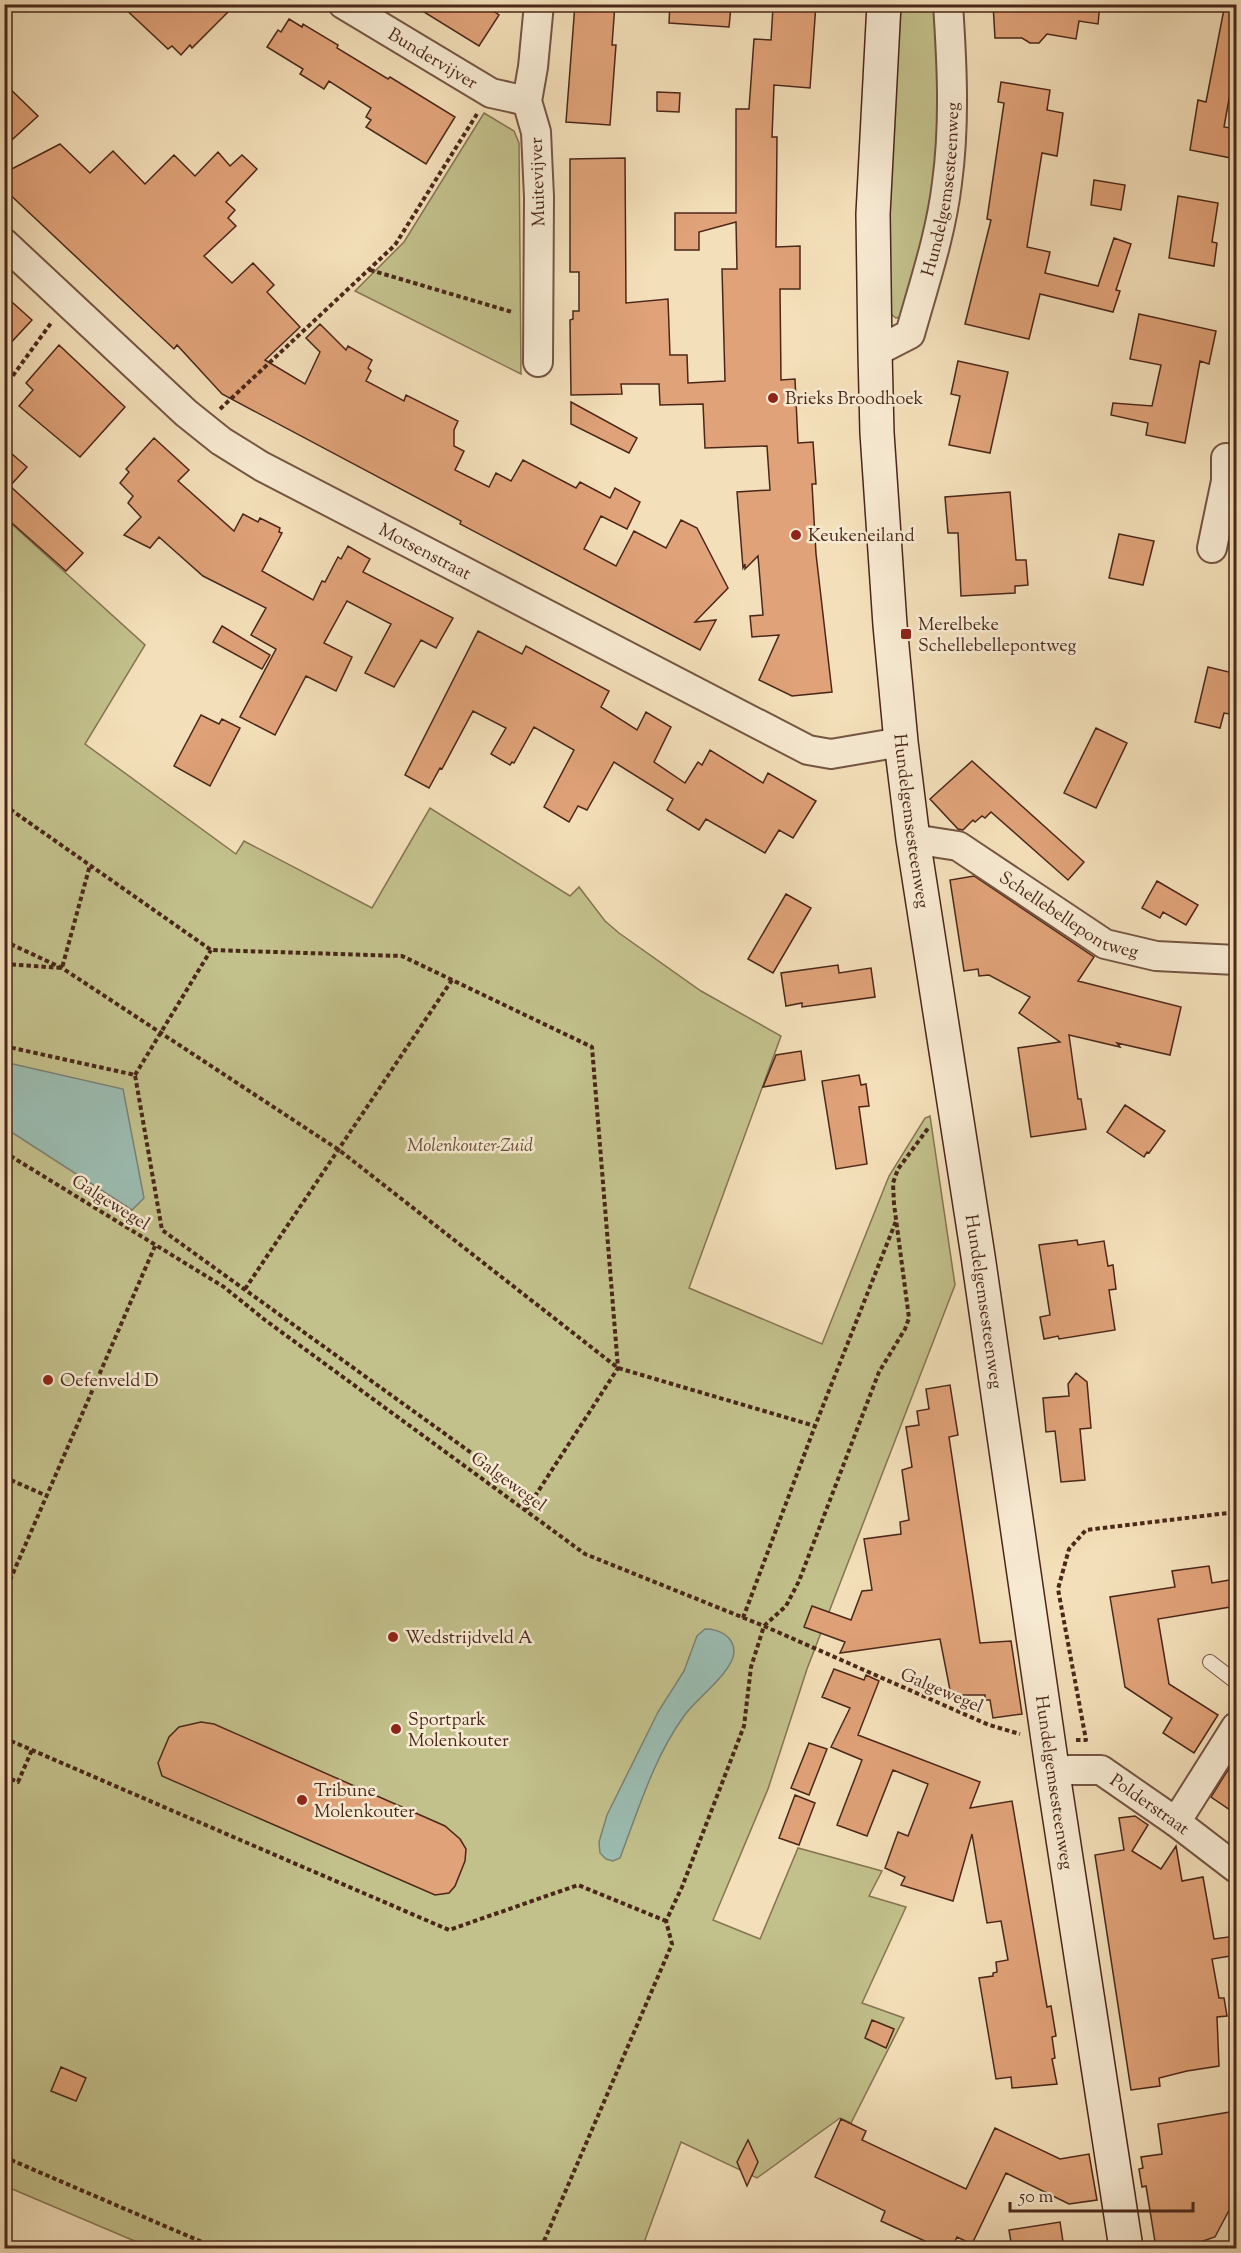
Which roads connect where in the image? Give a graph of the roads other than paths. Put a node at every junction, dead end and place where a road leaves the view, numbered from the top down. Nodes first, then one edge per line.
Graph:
1 (343, 4) edge
2 (539, 4) edge
3 (884, 4) edge
4 (948, 4) edge
5 (527, 101) junction
6 (4, 243) edge
7 (875, 352) junction
8 (538, 362) dead end
9 (1229, 474) edge
10 (1212, 548) dead end
11 (901, 742) junction
12 (913, 839) junction
13 (1236, 960) edge
14 (1210, 1662) dead end
15 (1236, 1682) edge
16 (1236, 1727) edge
17 (1053, 1773) junction
18 (1176, 1822) junction
19 (1236, 1868) edge
20 (1126, 2248) edge

1 - 5 street, Bundervijver
2 - 5 street, Muitevijver
3 - 7 main road, Hundelgemsesteenweg
4 - 7 street, Hundelgemsesteenweg
5 - 8 street, Muitevijver
6 - 11 street, Motsenstraat
7 - 11 main road, Hundelgemsesteenweg
9 - 10 street
11 - 12 main road, Hundelgemsesteenweg
12 - 13 street, Schellebellepontweg
12 - 17 main road, Hundelgemsesteenweg
14 - 15 lane
16 - 18 street
17 - 18 street, Polderstraat
17 - 20 main road, Hundelgemsesteenweg
18 - 19 street, Polderstraat

